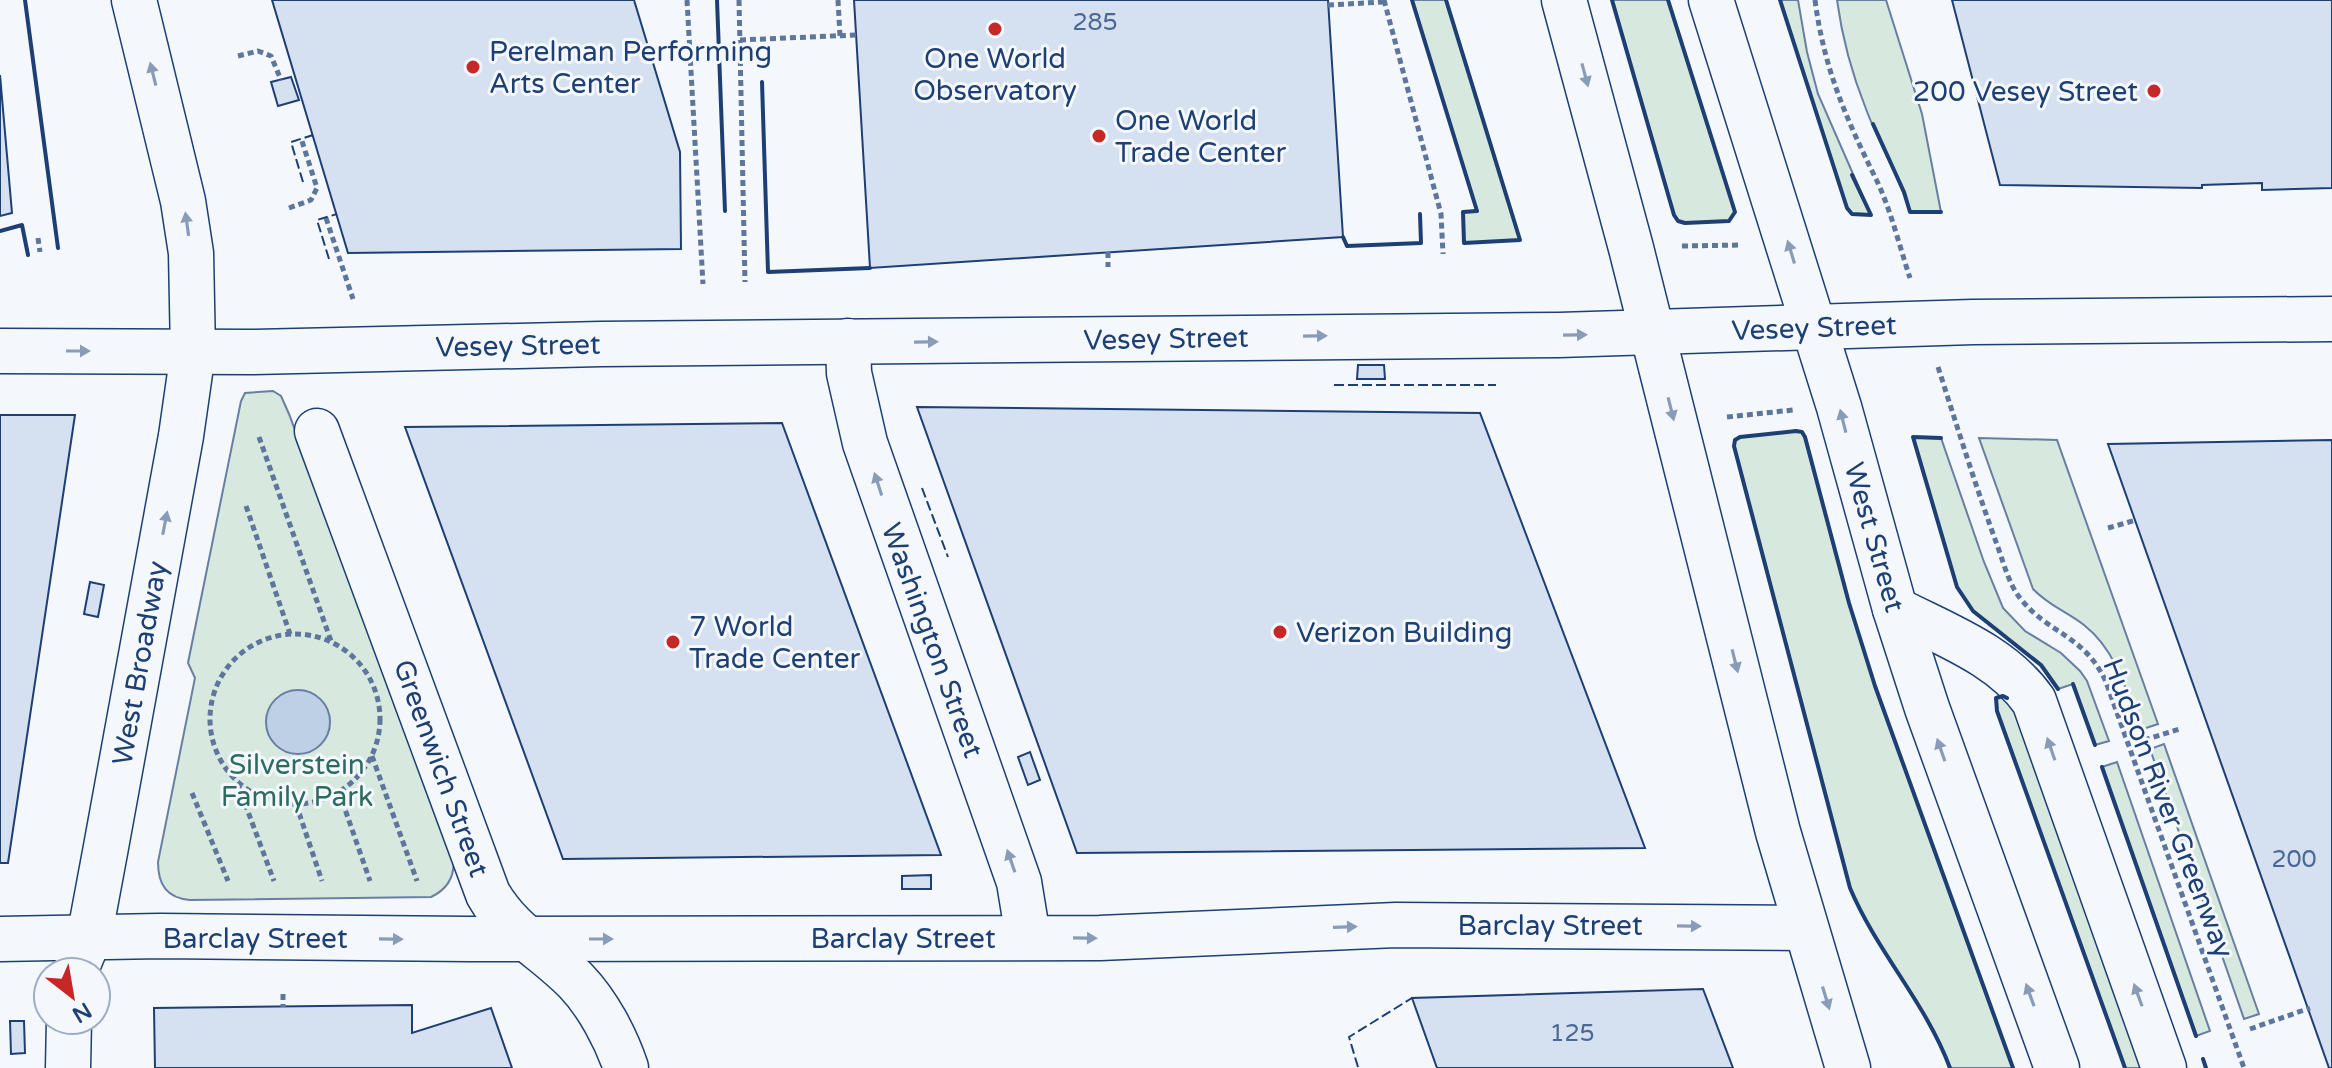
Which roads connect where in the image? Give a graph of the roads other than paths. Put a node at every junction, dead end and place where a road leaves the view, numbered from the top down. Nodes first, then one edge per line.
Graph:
1 (134, 0) edge
2 (1564, 0) edge
3 (1711, 0) edge
4 (2332, 319) edge
5 (1814, 327) junction
6 (1653, 333) junction
7 (848, 341) junction
8 (0, 351) edge
9 (193, 352) junction
10 (317, 431) dead end
11 (1895, 609) junction
12 (1805, 928) junction
13 (1028, 937) junction
14 (0, 939) edge
15 (523, 939) junction
16 (82, 955) edge
17 (69, 1036) edge
18 (68, 1068) edge
19 (626, 1068) edge
20 (1848, 1068) edge
21 (2057, 1068) edge
22 (2164, 1068) edge

9 -> 1 main road
2 -> 6 main road
5 -> 3 main road, West Street
4 - 5 main road, Vesey Street
5 - 6 main road, Vesey Street
11 -> 5 main road, West Street
7 -> 6 main road, Vesey Street
6 -> 12 main road
7 - 9 main road, Vesey Street
13 -> 7 main road, Washington Street
8 -> 9 main road, Vesey Street
16 -> 9 main road, West Broadway
10 - 15 main road, Greenwich Street
21 -> 11 main road, West Street
22 -> 11 main road
13 -> 12 main road, Barclay Street
12 -> 20 main road
15 -> 13 main road, Barclay Street
14 - 16 main road, Barclay Street
16 -> 15 main road, Barclay Street
15 - 19 main road, Greenwich Street
17 - 18 main road

